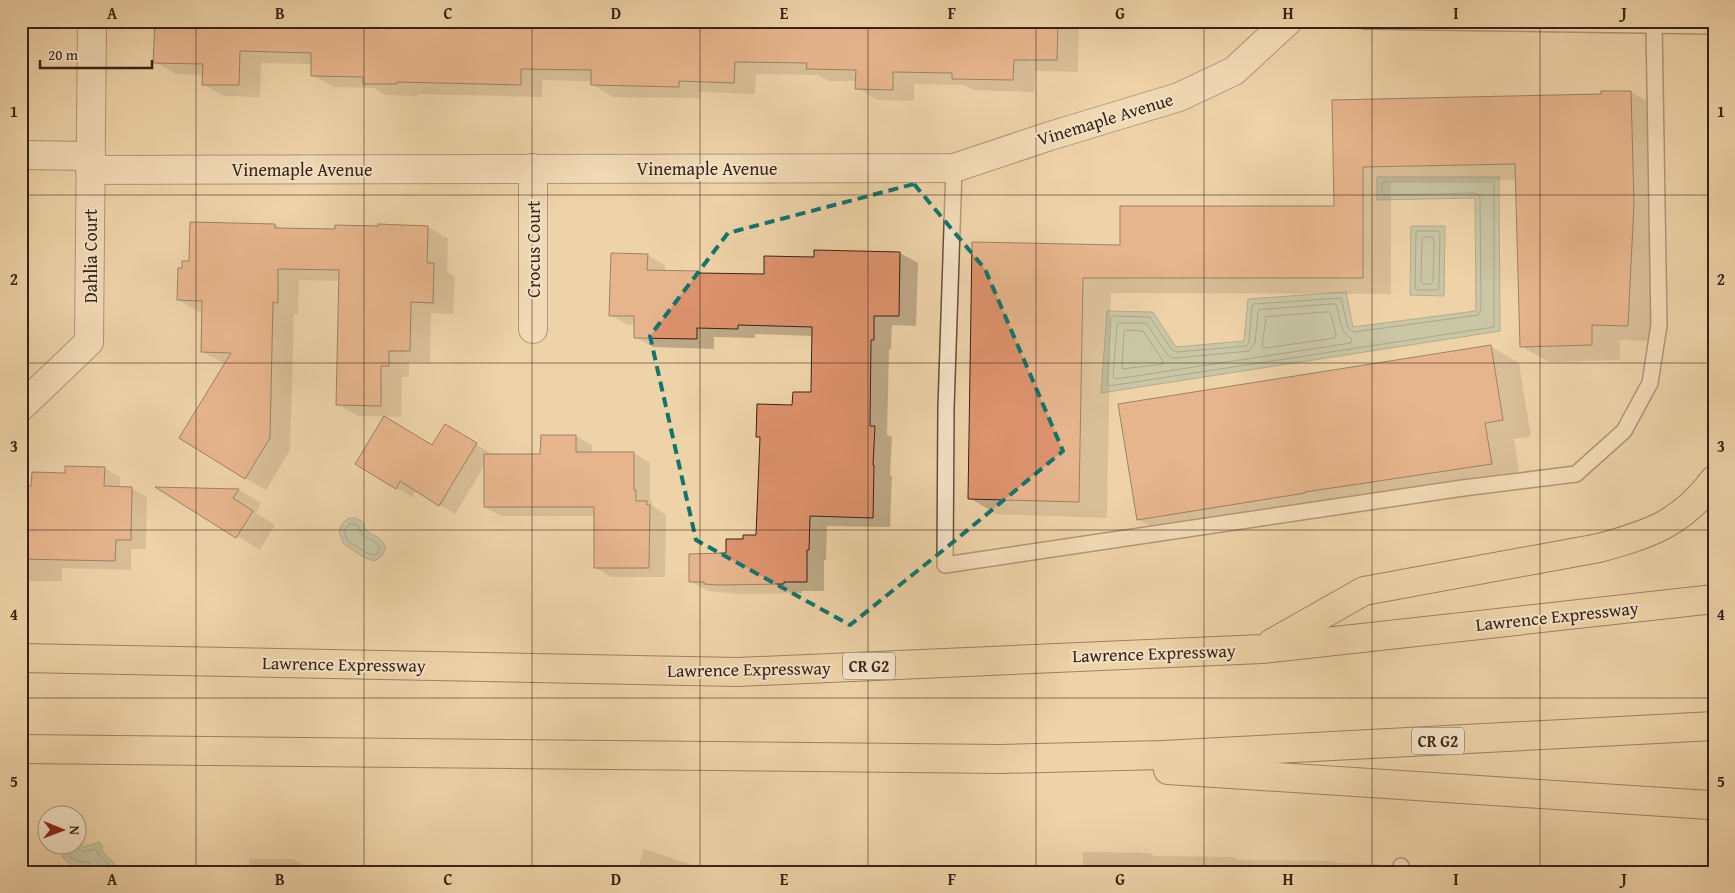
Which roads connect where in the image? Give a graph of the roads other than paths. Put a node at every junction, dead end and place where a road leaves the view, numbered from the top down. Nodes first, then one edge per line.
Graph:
1 (92, 21) edge
2 (1288, 21) edge
3 (1364, 21) edge
4 (1654, 24) junction
5 (1714, 26) edge
6 (21, 155) edge
7 (90, 163) junction
8 (533, 168) junction
9 (954, 168) junction
10 (533, 329) dead end
11 (21, 407) edge
12 (1714, 480) edge
13 (1714, 599) edge
14 (1262, 649) junction
15 (21, 658) edge
16 (1714, 726) edge
17 (21, 748) edge
18 (1001, 759) junction
19 (1714, 807) edge

1 - 7 street, Dahlia Court
2 - 9 street, Vinemaple Avenue
3 - 4 lane
4 - 5 lane
4 - 9 lane
6 - 7 street, Vinemaple Avenue
7 - 8 street, Vinemaple Avenue
7 - 11 street, Dahlia Court
8 - 9 street, Vinemaple Avenue
8 - 10 street, Crocus Court
12 - 14 highway
13 - 14 highway, Lawrence Expressway / CR G2
14 - 15 highway, Lawrence Expressway / CR G2
16 - 18 highway, CR G2
17 - 18 highway, CR G2
18 - 19 highway

